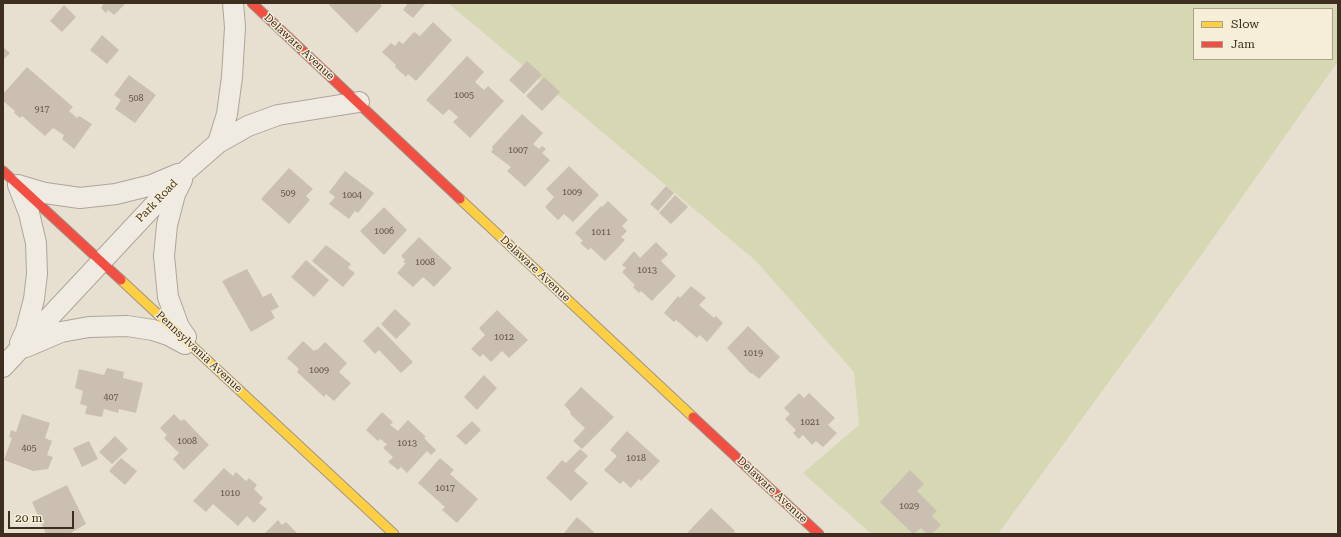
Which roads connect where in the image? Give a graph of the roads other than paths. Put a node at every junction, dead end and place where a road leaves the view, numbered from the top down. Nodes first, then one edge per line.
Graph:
1 (233, 3) edge
2 (252, 3) edge
3 (359, 102) junction
4 (218, 143) junction
5 (3, 171) edge
6 (186, 171) junction
7 (18, 185) junction
8 (100, 261) junction
9 (196, 350) junction
10 (9, 360) edge
11 (394, 534) edge
12 (819, 534) edge

1 - 4 street
2 - 3 street, Delaware Avenue
3 - 4 street, Park Road
3 - 12 street, Delaware Avenue
4 - 6 street, Park Road
5 - 7 street, Pennsylvania Avenue
6 - 7 street
6 - 8 street, Park Road
6 - 9 street
7 - 8 street, Pennsylvania Avenue
7 - 10 street
8 - 9 street, Pennsylvania Avenue
8 - 10 street, Park Road
9 - 10 street
9 - 11 street, Pennsylvania Avenue

